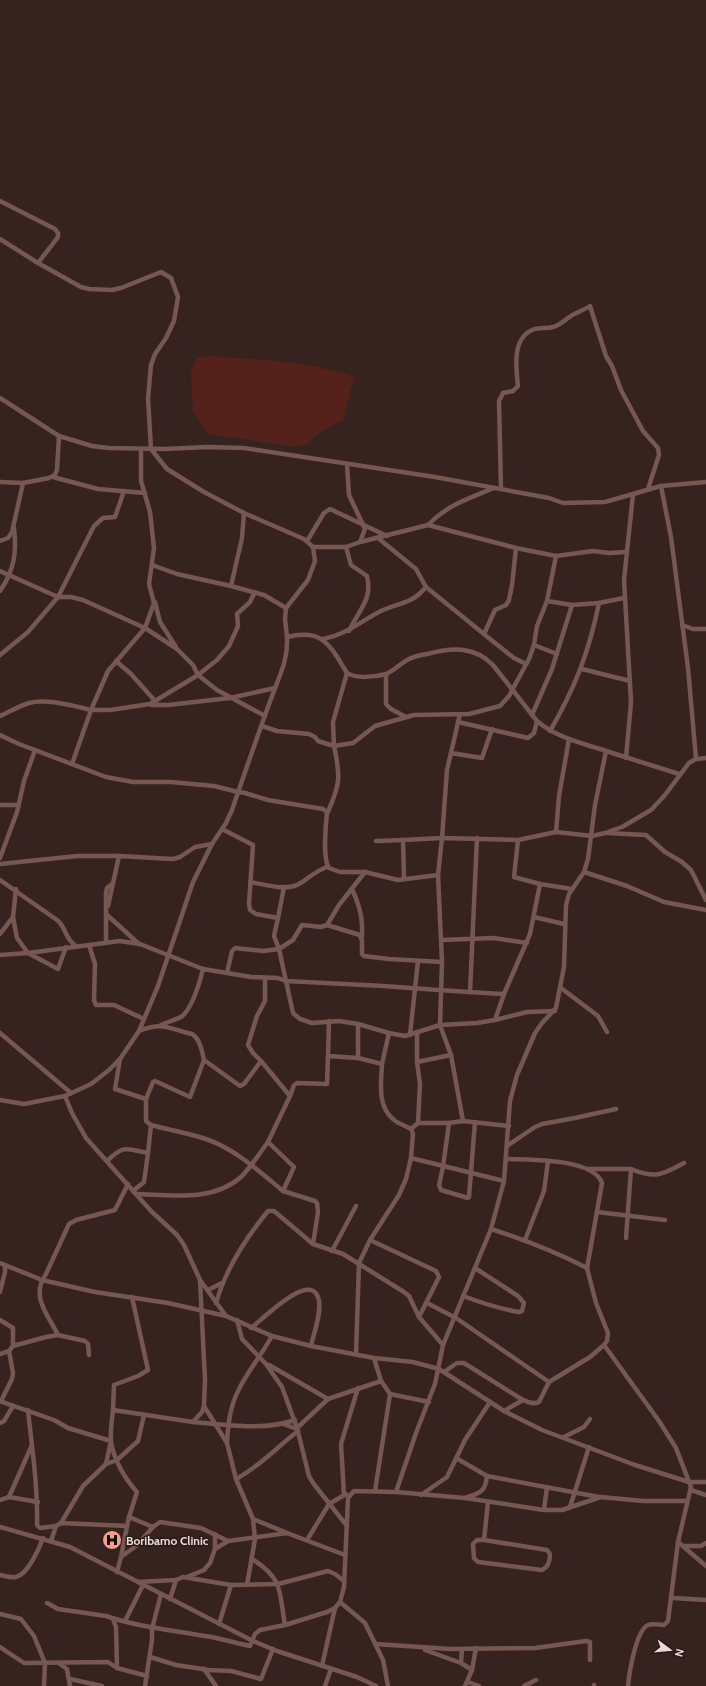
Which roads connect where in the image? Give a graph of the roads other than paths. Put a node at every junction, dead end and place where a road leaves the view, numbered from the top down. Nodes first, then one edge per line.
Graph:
1 (0, 201) edge
2 (0, 238) edge
3 (38, 263) junction
4 (0, 398) edge
5 (59, 436) junction
6 (141, 449) junction
7 (151, 449) junction
8 (347, 464) junction
9 (54, 477) junction
10 (0, 482) edge
11 (706, 482) edge
12 (23, 483) junction
13 (661, 486) junction
14 (494, 488) junction
15 (502, 489) junction
16 (648, 489) junction
17 (124, 491) junction
18 (145, 493) junction
19 (633, 494) junction
20 (244, 513) junction
21 (362, 524) junction
22 (428, 525) junction
23 (14, 526) junction
24 (387, 536) junction
25 (378, 538) junction
26 (0, 541) edge
27 (307, 541) junction
28 (360, 542) junction
29 (313, 547) junction
30 (346, 547) junction
31 (516, 548) junction
32 (626, 552) junction
33 (556, 556) junction
34 (152, 565) junction
35 (0, 571) edge
36 (9, 576) junction
37 (231, 586) junction
38 (426, 586) junction
39 (0, 591) edge
40 (255, 592) junction
41 (58, 597) junction
42 (624, 598) junction
43 (154, 599) junction
44 (547, 601) junction
45 (599, 603) junction
46 (572, 605) junction
47 (286, 608) junction
48 (682, 625) junction
49 (145, 628) junction
50 (706, 629) edge
51 (349, 631) junction
52 (484, 634) junction
53 (287, 637) junction
54 (323, 639) junction
55 (534, 645) junction
56 (177, 648) junction
57 (557, 654) junction
58 (0, 655) edge
59 (116, 661) junction
60 (526, 664) junction
61 (582, 669) junction
62 (347, 673) junction
63 (386, 674) junction
64 (198, 675) junction
65 (630, 681) junction
66 (275, 688) junction
67 (512, 690) junction
68 (230, 698) junction
69 (156, 702) junction
70 (150, 704) junction
71 (91, 710) junction
72 (460, 714) junction
73 (532, 715) junction
74 (0, 716) edge
75 (265, 716) junction
76 (406, 717) junction
77 (538, 721) junction
78 (458, 722) junction
79 (262, 726) junction
80 (492, 729) junction
81 (550, 732) junction
82 (0, 735) edge
83 (569, 739) junction
84 (334, 746) junction
85 (35, 750) junction
86 (606, 751) junction
87 (451, 752) junction
88 (626, 758) junction
89 (696, 758) junction
90 (706, 758) edge
91 (72, 764) junction
92 (679, 774) junction
93 (238, 792) junction
94 (0, 805) edge
95 (19, 805) junction
96 (327, 816) junction
97 (222, 829) junction
98 (556, 832) junction
99 (605, 833) junction
100 (592, 836) junction
101 (442, 838) junction
102 (477, 838) junction
103 (403, 840) junction
104 (518, 840) junction
105 (376, 841) dead end
106 (212, 844) junction
107 (119, 856) junction
108 (0, 858) edge
109 (0, 864) edge
110 (327, 867) junction
111 (365, 872) junction
112 (584, 872) junction
113 (438, 875) junction
114 (404, 879) junction
115 (0, 880) edge
116 (250, 882) junction
117 (540, 884) junction
118 (284, 887) junction
119 (16, 889) junction
120 (352, 889) junction
121 (572, 889) junction
122 (706, 900) edge
123 (706, 910) edge
124 (106, 913) junction
125 (13, 917) junction
126 (534, 917) junction
127 (278, 918) junction
128 (564, 924) junction
129 (327, 926) junction
130 (0, 934) edge
131 (362, 937) junction
132 (473, 938) junction
133 (442, 940) junction
134 (106, 942) junction
135 (526, 943) junction
136 (140, 944) junction
137 (89, 945) junction
138 (76, 946) junction
139 (66, 947) junction
140 (279, 949) junction
141 (28, 953) junction
142 (0, 955) edge
143 (170, 955) junction
144 (418, 961) junction
145 (442, 962) junction
146 (203, 969) junction
147 (227, 973) junction
148 (265, 978) junction
149 (286, 981) junction
150 (561, 988) junction
151 (416, 989) junction
152 (442, 991) junction
153 (470, 992) junction
154 (504, 994) junction
155 (555, 1011) junction
156 (144, 1019) junction
157 (495, 1020) junction
158 (329, 1021) junction
159 (358, 1024) junction
160 (161, 1025) junction
161 (440, 1025) junction
162 (139, 1031) junction
163 (417, 1032) junction
164 (607, 1032) dead end
165 (0, 1033) edge
166 (389, 1033) junction
167 (410, 1035) junction
168 (451, 1055) junction
169 (328, 1056) junction
170 (358, 1058) junction
171 (120, 1059) junction
172 (204, 1060) junction
173 (261, 1061) junction
174 (417, 1062) junction
175 (382, 1064) junction
176 (72, 1093) junction
177 (64, 1096) junction
178 (290, 1096) junction
179 (146, 1099) junction
180 (0, 1100) edge
181 (616, 1109) dead end
182 (463, 1121) junction
183 (475, 1122) junction
184 (418, 1123) junction
185 (449, 1123) junction
186 (151, 1126) junction
187 (509, 1126) junction
188 (411, 1129) junction
189 (268, 1142) junction
190 (507, 1146) junction
191 (148, 1153) junction
192 (411, 1158) junction
193 (507, 1159) junction
194 (107, 1161) junction
195 (548, 1161) junction
196 (684, 1164) dead end
197 (251, 1165) junction
198 (443, 1167) junction
199 (588, 1169) junction
200 (631, 1169) junction
201 (472, 1174) junction
202 (504, 1182) junction
203 (128, 1184) junction
204 (282, 1191) junction
205 (135, 1193) junction
206 (356, 1206) dead end
207 (598, 1212) junction
208 (628, 1215) junction
209 (665, 1220) dead end
210 (491, 1229) junction
211 (626, 1238) dead end
212 (370, 1240) junction
213 (526, 1240) junction
214 (313, 1244) junction
215 (332, 1251) junction
216 (0, 1263) edge
217 (359, 1263) junction
218 (5, 1265) junction
219 (475, 1268) junction
220 (587, 1268) junction
221 (42, 1280) junction
222 (200, 1280) junction
223 (222, 1283) junction
224 (208, 1290) junction
225 (0, 1292) edge
226 (463, 1296) junction
227 (132, 1297) junction
228 (216, 1303) junction
229 (427, 1303) junction
230 (203, 1311) junction
231 (226, 1316) junction
232 (419, 1317) junction
233 (456, 1318) junction
234 (0, 1320) edge
235 (237, 1320) junction
236 (251, 1328) junction
237 (58, 1335) junction
238 (272, 1336) junction
239 (604, 1344) junction
240 (443, 1345) junction
241 (13, 1346) junction
242 (311, 1346) junction
243 (9, 1351) junction
244 (0, 1354) edge
245 (356, 1354) junction
246 (89, 1355) dead end
247 (259, 1358) junction
248 (374, 1358) junction
249 (266, 1364) junction
250 (439, 1369) junction
251 (444, 1372) junction
252 (381, 1381) junction
253 (549, 1382) junction
254 (358, 1388) junction
255 (390, 1394) junction
256 (328, 1399) junction
257 (522, 1400) junction
258 (0, 1401) edge
259 (429, 1402) junction
260 (490, 1402) junction
261 (13, 1406) junction
262 (204, 1406) junction
263 (28, 1410) junction
264 (113, 1410) junction
265 (504, 1411) junction
266 (144, 1415) junction
267 (590, 1419) dead end
268 (295, 1420) junction
269 (193, 1422) junction
270 (0, 1423) edge
271 (302, 1423) junction
272 (214, 1424) junction
273 (283, 1424) junction
274 (228, 1426) junction
275 (298, 1430) junction
276 (564, 1437) junction
277 (111, 1441) junction
278 (32, 1444) junction
279 (227, 1444) junction
280 (589, 1447) junction
281 (456, 1458) junction
282 (117, 1460) junction
283 (106, 1464) junction
284 (487, 1476) junction
285 (236, 1479) junction
286 (689, 1482) junction
287 (706, 1482) edge
288 (547, 1487) junction
289 (691, 1490) junction
290 (354, 1491) junction
291 (375, 1491) junction
292 (396, 1492) junction
293 (575, 1492) junction
294 (344, 1495) junction
295 (421, 1495) junction
296 (706, 1495) edge
297 (9, 1497) junction
298 (600, 1497) junction
299 (465, 1498) junction
300 (0, 1500) edge
301 (687, 1501) junction
302 (38, 1502) junction
303 (488, 1502) junction
304 (329, 1504) junction
305 (570, 1507) junction
306 (544, 1510) junction
307 (129, 1517) junction
308 (253, 1519) junction
309 (61, 1522) junction
310 (56, 1526) junction
311 (127, 1526) junction
312 (347, 1526) junction
313 (153, 1527) junction
314 (0, 1528) edge
315 (287, 1532) junction
316 (215, 1534) junction
317 (43, 1538) junction
318 (255, 1539) junction
319 (307, 1540) junction
320 (484, 1540) junction
321 (51, 1541) junction
322 (228, 1542) junction
323 (678, 1542) junction
324 (706, 1543) edge
325 (683, 1546) junction
326 (215, 1549) junction
327 (345, 1554) junction
328 (121, 1558) junction
329 (252, 1559) junction
330 (706, 1566) edge
331 (117, 1572) junction
332 (0, 1575) edge
333 (183, 1577) junction
334 (176, 1580) junction
335 (344, 1581) junction
336 (137, 1582) junction
337 (278, 1584) junction
338 (143, 1585) junction
339 (231, 1585) junction
340 (248, 1585) junction
341 (161, 1594) junction
342 (672, 1598) junction
343 (170, 1599) junction
344 (706, 1600) edge
345 (340, 1602) junction
346 (47, 1603) dead end
347 (336, 1608) junction
348 (0, 1614) edge
349 (113, 1619) junction
350 (125, 1621) junction
351 (219, 1624) junction
352 (285, 1625) junction
353 (152, 1629) junction
354 (161, 1630) junction
355 (152, 1640) junction
356 (253, 1641) junction
357 (375, 1644) junction
358 (0, 1647) edge
359 (419, 1648) junction
360 (476, 1648) junction
361 (273, 1649) junction
362 (462, 1649) junction
363 (150, 1657) junction
364 (590, 1660) dead end
365 (45, 1663) junction
366 (57, 1663) junction
367 (461, 1663) junction
368 (322, 1666) junction
369 (117, 1668) junction
370 (204, 1669) junction
371 (332, 1669) junction
372 (472, 1670) junction
373 (147, 1676) junction
374 (70, 1680) junction
375 (536, 1680) dead end
376 (466, 1684) edge
377 (44, 1686) edge
378 (70, 1686) edge
379 (102, 1686) edge
380 (145, 1686) edge
381 (216, 1686) edge
382 (325, 1686) edge
383 (376, 1686) edge
384 (388, 1686) edge
385 (479, 1686) edge
386 (524, 1686) edge
387 (628, 1686) edge

1 - 3 street
2 - 3 street
3 - 7 street
4 - 5 street
5 - 6 street
5 - 9 street
6 - 7 street
6 - 18 street
7 - 8 street
7 - 20 street
8 - 14 street
8 - 21 street
9 - 12 street
9 - 17 street
10 - 12 street
11 - 13 street
12 - 23 street
13 - 16 street
13 - 48 street
14 - 15 street
14 - 22 street
15 - 16 street
15 - 19 street
16 - 19 street
17 - 18 street
17 - 41 street
18 - 34 street
19 - 32 street
20 - 27 street
20 - 37 street
21 - 24 street
21 - 27 street
21 - 28 street
22 - 24 street
22 - 31 street
23 - 26 street
23 - 36 street
24 - 25 street
25 - 28 street
25 - 38 street
27 - 29 street
28 - 30 street
29 - 30 street
29 - 47 street
30 - 51 street
31 - 33 street
31 - 52 street
32 - 33 street
32 - 42 street
33 - 44 street
34 - 37 street
34 - 43 street
35 - 36 street
36 - 39 street
36 - 41 street
37 - 40 street
38 - 51 street
38 - 52 street
40 - 47 street
40 - 64 street
41 - 49 street
41 - 58 street
42 - 45 street
42 - 65 street
43 - 49 street
43 - 56 street
44 - 46 street
44 - 55 street
45 - 46 street
45 - 61 street
46 - 57 street
47 - 53 street
48 - 50 street
48 - 89 street
49 - 56 street
49 - 59 street
51 - 54 street
52 - 60 street
53 - 54 street
53 - 66 street
54 - 62 street
55 - 57 street
55 - 60 street
56 - 64 street
57 - 73 street
59 - 69 street
59 - 71 street
60 - 67 street
61 - 65 street
61 - 81 street
62 - 63 street
62 - 84 street
63 - 67 street
63 - 76 street
64 - 68 street
64 - 69 street
65 - 88 street
66 - 68 street
66 - 75 street
67 - 72 street
67 - 73 street
68 - 70 street
68 - 75 street
69 - 70 street
70 - 71 street
71 - 74 street
71 - 91 street
72 - 76 street
72 - 78 street
73 - 77 street
75 - 79 street
76 - 84 street
77 - 80 street
77 - 81 street
78 - 80 street
78 - 87 street
79 - 84 street
79 - 93 street
80 - 87 street
81 - 83 street
82 - 85 street
83 - 86 street
83 - 98 street
84 - 96 street
85 - 91 street
85 - 95 street
86 - 88 street
86 - 100 street
87 - 101 street
88 - 92 street
89 - 90 street
89 - 92 street
91 - 93 street
92 - 99 street
93 - 96 street
93 - 97 street
94 - 95 street
95 - 108 street
96 - 110 street
97 - 106 street
97 - 116 street
98 - 100 street
98 - 104 street
99 - 100 street
99 - 122 street
100 - 112 street
101 - 102 street
101 - 103 street
101 - 113 street
102 - 104 street
102 - 132 street
103 - 105 street
103 - 114 street
104 - 117 street
106 - 107 street
106 - 143 street
107 - 109 street
107 - 124 street
110 - 111 street
110 - 118 street
111 - 114 street
111 - 120 street
112 - 121 street
112 - 123 street
113 - 114 street
113 - 133 street
115 - 119 street
116 - 118 street
116 - 127 street
117 - 121 street
117 - 126 street
118 - 127 street
119 - 125 street
119 - 138 street
120 - 129 street
120 - 131 street
121 - 128 street
124 - 134 street
124 - 136 street
125 - 130 street
125 - 141 street
126 - 128 street
126 - 135 street
127 - 140 street
128 - 150 street
129 - 131 street
129 - 140 street
131 - 144 street
132 - 133 street
132 - 135 street
132 - 153 street
133 - 145 street
134 - 136 street
134 - 137 street
135 - 154 street
136 - 143 street
137 - 138 street
137 - 156 street
138 - 139 street
139 - 141 street
139 - 141 street
140 - 147 street
140 - 149 street
141 - 142 street
143 - 146 street
143 - 156 street
144 - 145 street
144 - 151 street
145 - 152 street
146 - 147 street
146 - 160 street
147 - 148 street
148 - 149 street
148 - 173 street
149 - 151 street
149 - 158 street
150 - 155 street
150 - 164 street
151 - 152 street
151 - 167 street
152 - 153 street
152 - 161 street
153 - 154 street
154 - 157 street
155 - 157 street
155 - 187 street
156 - 162 street
157 - 161 street
158 - 159 street
158 - 169 street
159 - 166 street
159 - 170 street
160 - 162 street
160 - 172 street
161 - 163 street
161 - 168 street
162 - 171 street
163 - 167 street
163 - 174 street
165 - 176 street
166 - 167 street
166 - 175 street
168 - 174 street
168 - 182 street
169 - 170 street
169 - 178 street
170 - 175 street
171 - 176 street
171 - 179 street
172 - 173 street
172 - 179 street
173 - 178 street
174 - 184 street
175 - 188 street
176 - 177 street
177 - 180 street
177 - 194 street
178 - 189 street
179 - 186 street
181 - 190 street
182 - 183 street
182 - 185 street
183 - 187 street
183 - 201 street
184 - 185 street
184 - 188 street
185 - 198 street
186 - 191 street
186 - 197 street
187 - 190 street
188 - 192 street
189 - 197 street
189 - 204 street
190 - 193 street
191 - 194 street
191 - 205 street
192 - 198 street
192 - 212 street
193 - 195 street
193 - 202 street
194 - 203 street
195 - 199 street
195 - 213 street
196 - 200 street
197 - 204 street
197 - 205 street
198 - 201 street
198 - 201 street
199 - 200 street
199 - 207 street
200 - 208 street
201 - 202 street
202 - 210 street
203 - 205 street
203 - 221 street
204 - 214 street
205 - 222 street
206 - 215 street
207 - 208 street
207 - 220 street
208 - 209 street
208 - 211 street
210 - 213 street
210 - 219 street
212 - 217 street
212 - 229 street
213 - 220 street
214 - 215 street
214 - 223 street
215 - 217 street
216 - 218 street
217 - 232 street
217 - 245 street
218 - 221 street
218 - 225 street
219 - 226 street
219 - 226 street
220 - 239 street
221 - 227 street
221 - 237 street
222 - 224 street
222 - 230 street
223 - 224 street
223 - 228 street
224 - 228 street
226 - 233 street
227 - 230 street
227 - 264 street
228 - 231 street
229 - 232 street
229 - 233 street
230 - 231 street
230 - 262 street
231 - 235 street
232 - 240 street
233 - 240 street
233 - 253 street
234 - 241 street
235 - 236 street
235 - 247 street
236 - 238 street
236 - 242 street
237 - 241 street
237 - 246 street
238 - 242 street
238 - 247 street
239 - 253 street
239 - 286 street
240 - 250 street
241 - 243 street
242 - 245 street
243 - 244 street
243 - 258 street
245 - 248 street
247 - 249 street
247 - 274 street
248 - 250 street
248 - 252 street
249 - 256 street
249 - 268 street
250 - 251 street
250 - 259 street
251 - 257 street
251 - 260 street
252 - 254 street
252 - 255 street
253 - 257 street
254 - 256 street
254 - 294 street
255 - 259 street
255 - 291 street
256 - 271 street
257 - 265 street
258 - 261 street
259 - 292 street
260 - 265 street
260 - 281 street
261 - 263 street
261 - 270 street
262 - 269 street
262 - 272 street
263 - 277 street
263 - 278 street
264 - 266 street
264 - 277 street
265 - 276 street
266 - 269 street
266 - 282 street
267 - 276 street
268 - 271 street
268 - 273 street
268 - 275 street
269 - 272 street
271 - 275 street
272 - 274 street
272 - 279 street
273 - 274 street
273 - 275 street
274 - 279 street
275 - 285 street
275 - 304 street
276 - 280 street
277 - 282 street
277 - 283 street
278 - 297 street
278 - 302 street
279 - 285 street
280 - 286 street
280 - 293 street
281 - 284 street
281 - 295 street
282 - 283 street
282 - 307 street
283 - 309 street
284 - 288 street
284 - 299 street
285 - 308 street
286 - 287 street
286 - 289 street
288 - 293 street
288 - 306 street
289 - 296 street
289 - 301 street
290 - 291 street
290 - 294 street
290 - 312 street
291 - 292 street
292 - 295 street
293 - 298 street
293 - 305 street
294 - 304 street
295 - 299 street
297 - 300 street
297 - 302 street
298 - 301 street
298 - 305 street
299 - 303 street
301 - 323 street
302 - 310 street
303 - 306 street
303 - 320 street
304 - 312 street
304 - 319 street
305 - 306 street
307 - 311 street
307 - 313 street
308 - 315 street
308 - 318 street
309 - 310 street
309 - 311 street
310 - 321 street
311 - 328 street
312 - 327 street
313 - 316 street
313 - 328 street
314 - 317 street
315 - 318 street
315 - 319 street
316 - 322 street
316 - 326 street
317 - 321 street
317 - 332 street
318 - 322 street
318 - 329 street
319 - 327 street
320 - 320 street
321 - 331 street
322 - 326 street
323 - 325 street
323 - 342 street
324 - 325 street
325 - 330 street
326 - 333 street
327 - 335 street
328 - 331 street
329 - 337 street
329 - 340 street
331 - 336 street
333 - 334 street
333 - 339 street
334 - 336 street
334 - 343 street
335 - 337 street
335 - 345 street
336 - 338 street
337 - 340 street
337 - 352 street
338 - 341 street
338 - 350 street
339 - 340 street
339 - 351 street
341 - 343 street
341 - 353 street
342 - 344 street
342 - 387 street
343 - 351 street
345 - 347 street
345 - 357 street
346 - 349 street
347 - 352 street
347 - 368 street
348 - 365 street
349 - 350 street
349 - 369 street
350 - 353 street
351 - 356 street
352 - 356 street
353 - 354 street
353 - 355 street
354 - 355 street
354 - 356 street
355 - 363 street
356 - 361 street
357 - 359 street
357 - 384 street
358 - 365 street
359 - 362 street
359 - 367 street
360 - 362 street
360 - 364 street
360 - 372 street
361 - 368 street
361 - 370 street
362 - 367 street
363 - 370 street
363 - 373 street
365 - 366 street
365 - 377 street
366 - 369 street
366 - 374 street
367 - 372 street
368 - 371 street
369 - 373 street
370 - 381 street
371 - 382 street
371 - 383 street
372 - 376 street
373 - 380 street
374 - 378 street
374 - 379 street
375 - 386 street
376 - 385 street

